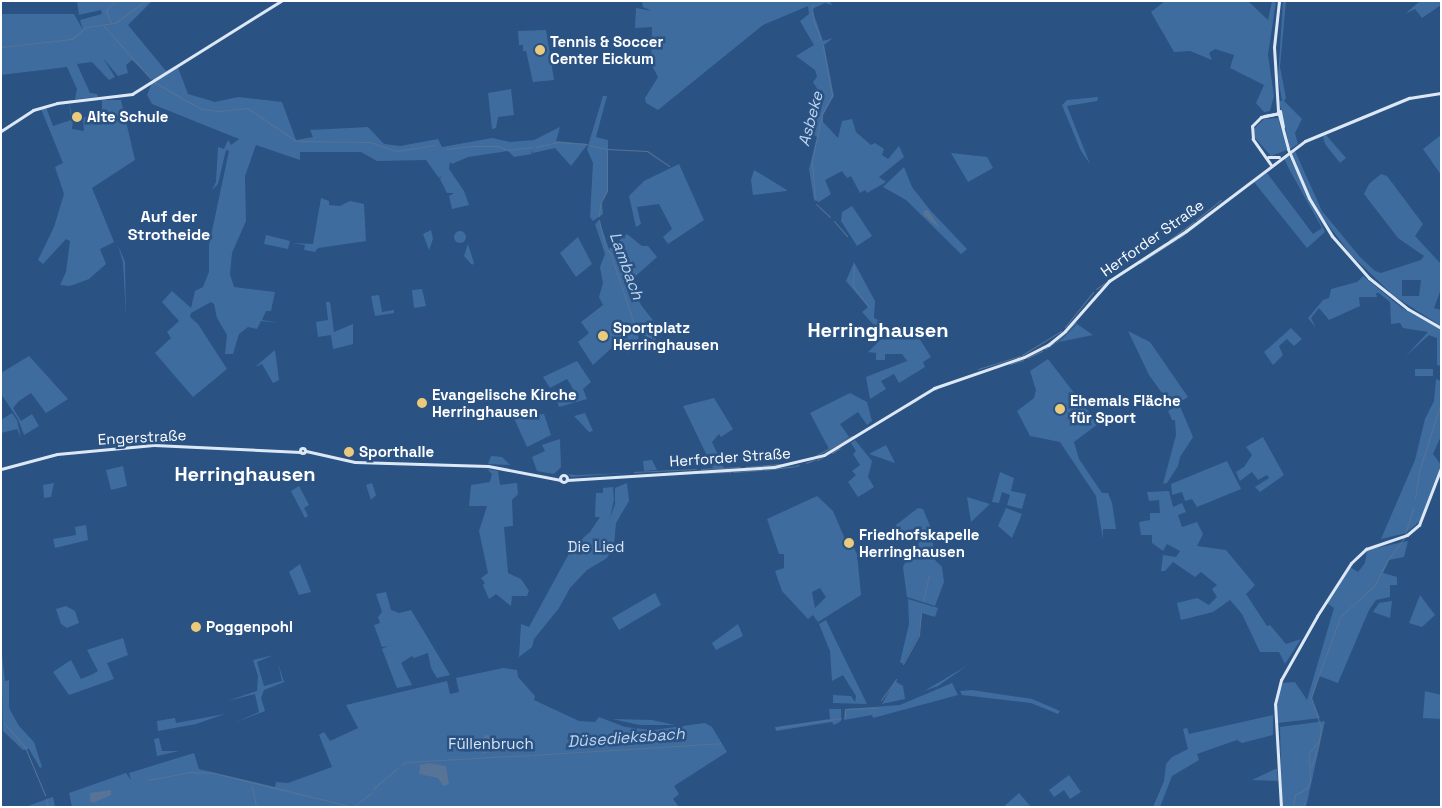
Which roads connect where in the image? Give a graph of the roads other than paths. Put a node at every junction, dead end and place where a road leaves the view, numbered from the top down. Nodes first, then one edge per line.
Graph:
1 (281, 1) edge
2 (1279, 1) edge
3 (1276, 91) junction
4 (1441, 93) edge
5 (1276, 102) junction
6 (1272, 112) junction
7 (1279, 113) junction
8 (1261, 117) junction
9 (1, 131) edge
10 (1255, 143) junction
11 (1283, 155) junction
12 (1268, 157) junction
13 (1271, 165) junction
14 (1441, 328) edge
15 (1441, 468) edge
16 (1, 469) edge
17 (567, 479) joint
18 (1281, 807) edge

1 - 9 main road
2 - 3 main road
3 - 5 main road
3 - 7 main road
4 - 11 main road, Herforder Straße
5 - 6 main road
5 - 7 main road
6 - 7 main road
6 - 8 main road
7 - 8 main road
7 - 14 main road
8 - 10 main road
10 - 12 main road
10 - 13 main road
11 - 12 main road
11 - 13 main road, Herforder Straße
12 - 13 main road
13 - 17 main road, Herforder Straße
15 - 18 main road
16 - 17 main road, Engerstraße

